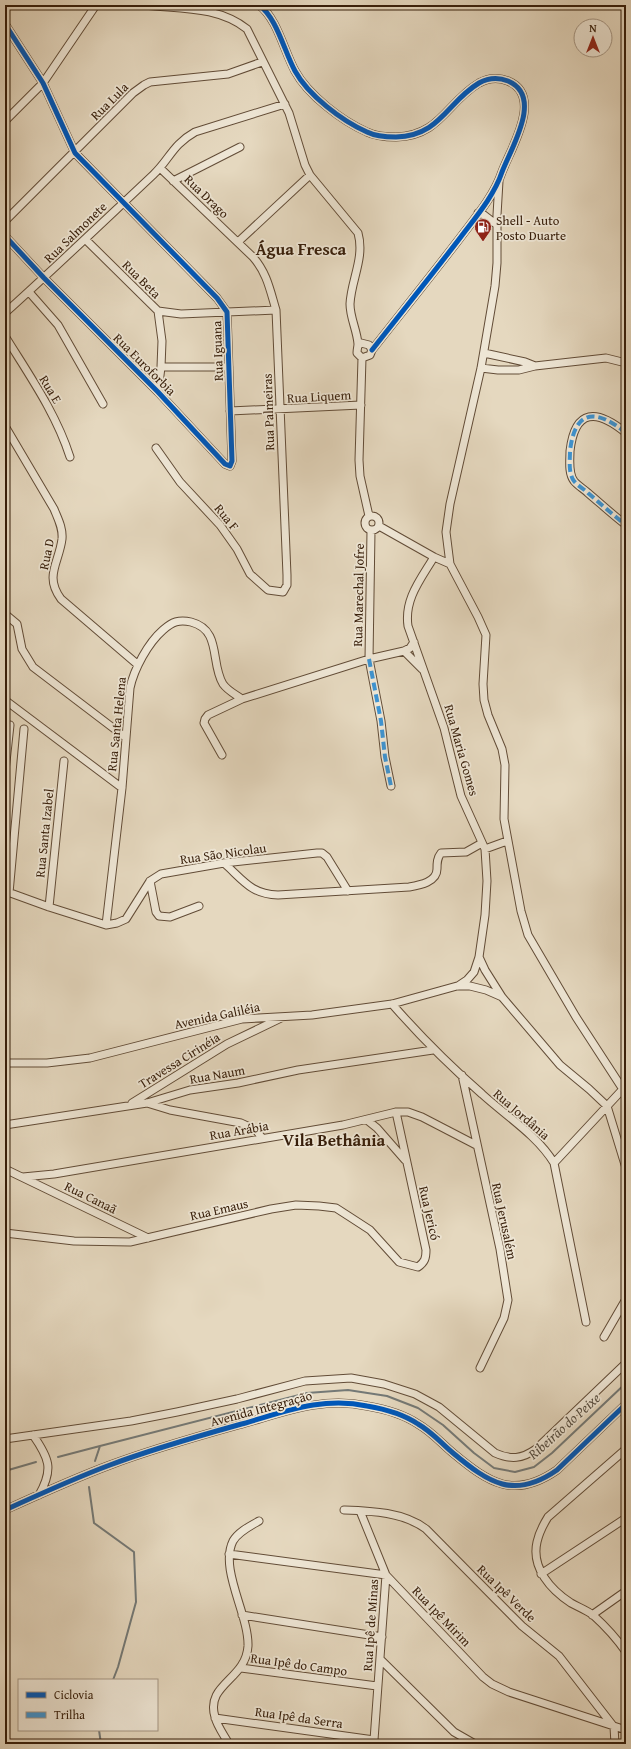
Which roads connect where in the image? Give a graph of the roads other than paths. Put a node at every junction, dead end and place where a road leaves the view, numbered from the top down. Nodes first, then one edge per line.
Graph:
1 (96, 5) edge
2 (137, 5) edge
3 (146, 5) edge
4 (259, 5) edge
5 (5, 24) edge
6 (262, 62) junction
7 (43, 83) junction
8 (285, 104) junction
9 (5, 121) edge
10 (240, 147) dead end
11 (75, 153) junction
12 (160, 168) junction
13 (310, 175) junction
14 (174, 181) junction
15 (499, 181) junction
16 (123, 203) junction
17 (478, 213) junction
18 (5, 221) edge
19 (497, 225) junction
20 (5, 236) edge
21 (86, 240) junction
22 (238, 242) junction
23 (44, 278) junction
24 (29, 292) junction
25 (276, 310) junction
26 (158, 312) junction
27 (227, 312) junction
28 (5, 313) edge
29 (5, 336) edge
30 (358, 346) junction
31 (372, 350) junction
32 (484, 353) junction
33 (362, 358) junction
34 (626, 363) edge
35 (535, 366) junction
36 (161, 367) junction
37 (229, 367) junction
38 (481, 368) junction
39 (158, 392) junction
40 (103, 404) dead end
41 (361, 405) junction
42 (280, 410) junction
43 (230, 411) junction
44 (5, 426) edge
45 (626, 433) edge
46 (156, 448) dead end
47 (70, 457) dead end
48 (229, 466) joint
49 (369, 516) junction
50 (626, 525) edge
51 (379, 526) junction
52 (371, 531) junction
53 (5, 537) edge
54 (5, 540) edge
55 (434, 557) junction
56 (450, 564) junction
57 (283, 592) joint
58 (5, 614) edge
59 (414, 642) junction
60 (404, 651) junction
61 (370, 659) junction
62 (137, 664) junction
63 (425, 671) junction
64 (242, 699) junction
65 (5, 700) edge
66 (10, 725) dead end
67 (24, 729) dead end
68 (125, 737) junction
69 (222, 755) dead end
70 (64, 761) dead end
71 (5, 771) edge
72 (392, 786) dead end
73 (122, 788) junction
74 (507, 841) junction
75 (484, 846) junction
76 (224, 863) junction
77 (150, 881) junction
78 (348, 891) junction
79 (7, 892) edge
80 (198, 906) dead end
81 (48, 907) junction
82 (106, 925) junction
83 (480, 957) junction
84 (457, 986) junction
85 (502, 997) junction
86 (392, 1004) junction
87 (284, 1016) junction
88 (433, 1050) junction
89 (5, 1063) edge
90 (462, 1075) junction
91 (624, 1092) edge
92 (147, 1103) junction
93 (129, 1105) junction
94 (607, 1106) junction
95 (396, 1112) junction
96 (367, 1120) junction
97 (5, 1125) edge
98 (262, 1138) junction
99 (476, 1145) junction
100 (406, 1162) junction
101 (554, 1163) junction
102 (626, 1168) edge
103 (5, 1169) edge
104 (23, 1177) junction
105 (5, 1233) edge
106 (148, 1238) junction
107 (418, 1267) joint
108 (626, 1299) edge
109 (586, 1322) dead end
110 (604, 1337) dead end
111 (626, 1363) edge
112 (480, 1368) dead end
113 (626, 1404) edge
114 (34, 1435) junction
115 (5, 1439) edge
116 (626, 1449) edge
117 (39, 1495) junction
118 (5, 1510) edge
119 (344, 1510) dead end
120 (360, 1510) junction
121 (626, 1518) edge
122 (259, 1520) dead end
123 (229, 1554) junction
124 (541, 1574) junction
125 (386, 1575) junction
126 (626, 1591) edge
127 (592, 1614) junction
128 (242, 1615) junction
129 (382, 1637) junction
130 (626, 1652) edge
131 (380, 1659) junction
132 (241, 1668) junction
133 (377, 1686) junction
134 (215, 1718) junction
135 (614, 1727) junction
136 (626, 1730) edge
137 (374, 1743) edge
138 (229, 1744) edge
139 (475, 1744) edge
140 (615, 1744) edge

1 - 7 street
2 - 3 street
3 - 6 street
4 - 15 street
5 - 7 street, Rua Iguana
6 - 8 street
6 - 11 street, Rua Lula
7 - 9 street
7 - 11 street, Rua Iguana
8 - 12 street, Rua Salmonete
8 - 13 street
10 - 14 street
11 - 16 street, Rua Iguana
11 - 18 street, Rua Lula
12 - 14 street, Rua Drago
12 - 16 street, Rua Salmonete
13 - 22 street
13 - 30 street
14 - 22 street, Rua Drago
15 - 17 street
15 - 19 street
16 - 21 street, Rua Salmonete
16 - 27 street, Rua Iguana
17 - 19 street
17 - 31 street
19 - 32 street
20 - 23 street, Rua Euroforbia
21 - 23 street, Rua Salmonete
21 - 26 street, Rua Beta
22 - 25 street, Rua Palmeiras
23 - 24 street, Rua Salmonete
23 - 39 street, Rua Euroforbia
24 - 28 street, Rua Salmonete
24 - 40 street
25 - 27 street
25 - 42 street, Rua Palmeiras
26 - 27 street
26 - 36 street, Rua Beta
27 - 37 street, Rua Iguana
29 - 47 street, Rua E
30 - 31 street
30 - 33 street
31 - 33 street
32 - 35 street
32 - 38 street
33 - 41 street
34 - 35 street
35 - 38 street
36 - 37 street
36 - 39 street, Rua Beta
37 - 43 street, Rua Iguana
38 - 56 street
39 - 48 street, Rua Euroforbia
41 - 42 street, Rua Liquem
41 - 49 street
42 - 43 street, Rua Liquem
42 - 57 street, Rua Palmeiras
43 - 48 street, Rua Iguana
44 - 62 street, Rua D
45 - 50 street
46 - 57 street, Rua F
49 - 51 street
49 - 52 street
51 - 52 street
51 - 55 street
52 - 61 street, Rua Marechal Jofre
53 - 54 street
55 - 56 street
55 - 59 street, Rua Maria Gomes
56 - 74 street
58 - 68 street
59 - 60 street
59 - 63 street, Rua Maria Gomes
60 - 61 street
60 - 63 street
61 - 64 street
61 - 72 street, Rua Marechal Jofre
62 - 64 street, Rua Santa Helena
62 - 68 street, Rua Santa Helena
63 - 75 street, Rua Maria Gomes
64 - 69 street
65 - 73 street
66 - 71 street
67 - 79 street
68 - 73 street, Rua Santa Helena
70 - 81 street, Rua Santa Izabel
73 - 82 street, Rua Santa Helena
74 - 75 street
74 - 91 street
75 - 78 street
75 - 83 street, Rua Maria Gomes
76 - 77 street, Rua São Nicolau
76 - 78 street
76 - 78 street, Rua São Nicolau
77 - 80 street
77 - 82 street
79 - 81 street
81 - 82 street
83 - 84 street
83 - 85 street
84 - 85 street
84 - 86 street, Avenida Galiléia
85 - 94 street
86 - 87 street, Avenida Galiléia
86 - 88 street, Rua Jordânia
87 - 89 street, Avenida Galiléia
87 - 93 street, Travessa Cirinéia
88 - 90 street, Rua Jordânia
88 - 92 street, Rua Naum
90 - 99 street, Rua Jerusalém
90 - 101 street, Rua Jordânia
91 - 94 street
92 - 93 street, Rua Naum
92 - 98 street
93 - 97 street, Rua Naum
94 - 101 street
94 - 102 street
95 - 96 street, Rua Arábia
95 - 99 street, Rua Arábia
95 - 100 street, Rua Jericó
96 - 98 street, Rua Arábia
96 - 100 street, Rua Jericó
98 - 104 street, Rua Arábia
99 - 112 street, Rua Jerusalém
100 - 107 street, Rua Jericó
101 - 109 street, Rua Jordânia
103 - 104 street, Rua Canaã
104 - 106 street, Rua Canaã
105 - 106 street, Rua Emaus
106 - 107 street, Rua Emaus
108 - 110 street
111 - 114 street, Avenida Integração
113 - 117 street, Avenida Integração
114 - 115 street, Avenida Integração
114 - 117 street
116 - 124 street
117 - 118 street, Avenida Integração
119 - 120 street, Rua Ipê Verde
120 - 125 street, Rua Ipê de Minas
120 - 135 street, Rua Ipê Verde
121 - 124 street
122 - 123 street
123 - 125 street
123 - 128 street
124 - 127 street
125 - 129 street, Rua Ipê de Minas
125 - 135 street, Rua Ipê Mirim
126 - 127 street
127 - 130 street
128 - 129 street
128 - 132 street
129 - 131 street, Rua Ipê de Minas
131 - 133 street, Rua Ipê de Minas
131 - 139 street
132 - 133 street, Rua Ipê do Campo
132 - 134 street
133 - 137 street, Rua Ipê de Minas
134 - 137 street, Rua Ipê da Serra
134 - 138 street
135 - 136 street, Rua Ipê Mirim
135 - 140 street

